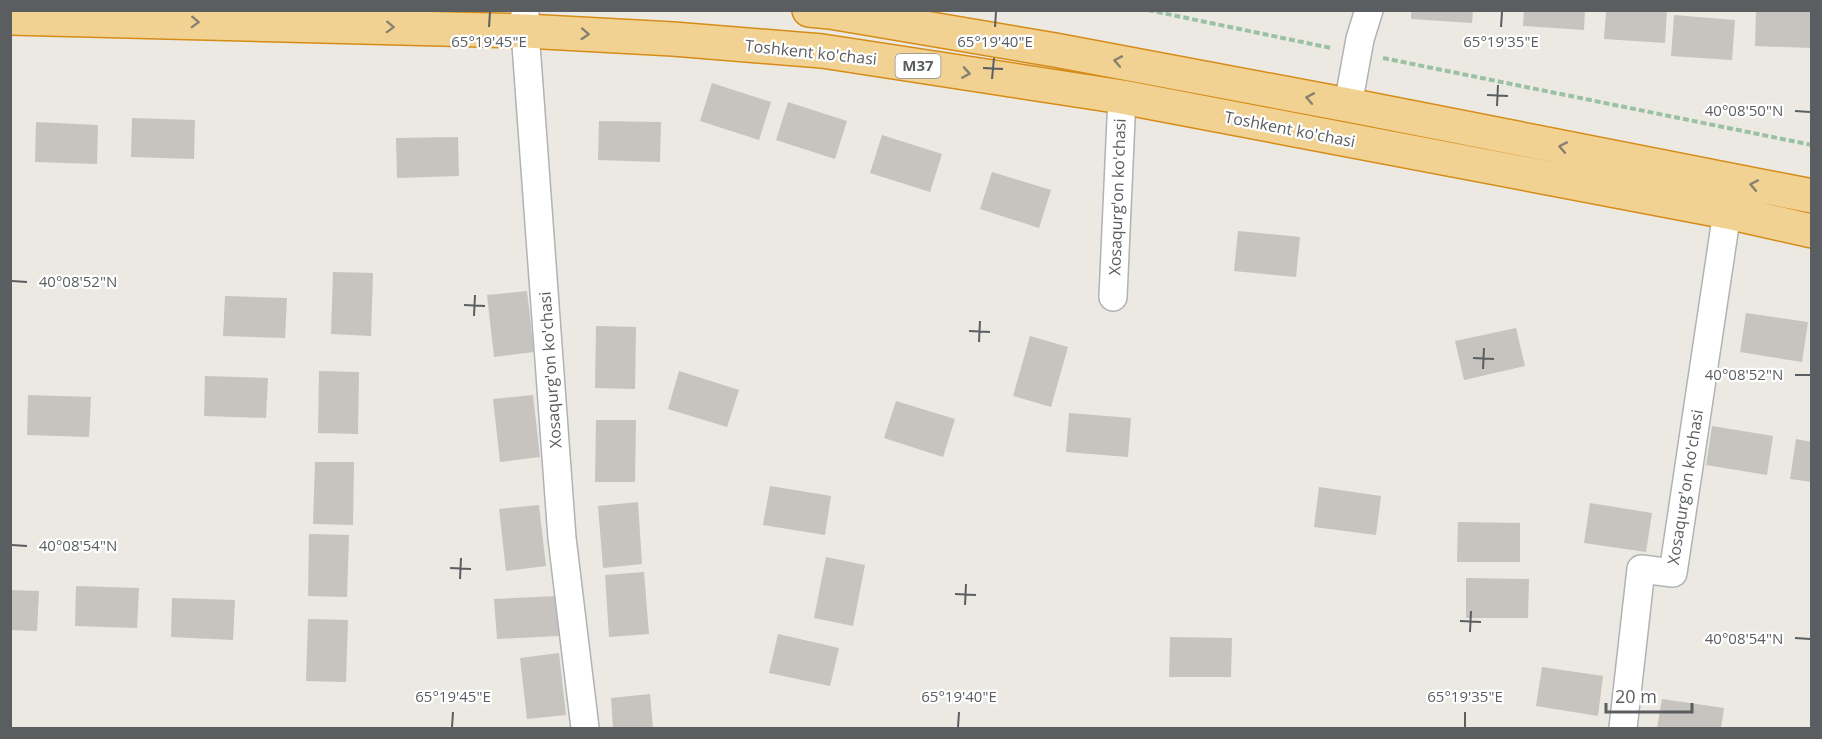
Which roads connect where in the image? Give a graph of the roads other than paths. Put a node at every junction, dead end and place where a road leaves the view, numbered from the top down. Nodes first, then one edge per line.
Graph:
1 (1369, 10) edge
2 (823, 11) edge
3 (10, 18) edge
4 (525, 21) edge
5 (822, 51) junction
6 (1122, 97) junction
7 (1348, 105) junction
8 (1812, 196) edge
9 (1727, 213) junction
10 (1812, 231) edge
11 (1113, 297) dead end
12 (585, 729) edge
13 (1623, 729) edge

1 - 7 street
2 - 5 street
7 -> 2 highway, Toshkent ko'chasi / M37
3 -> 4 highway, Toshkent ko'chasi / M37
4 -> 5 highway, Toshkent ko'chasi / M37
4 - 12 street, Xosaqurg'on ko'chasi
5 -> 6 highway, Toshkent ko'chasi / M37
6 - 9 highway, Toshkent ko'chasi / M37
6 - 11 street, Xosaqurg'on ko'chasi
8 -> 7 highway, Toshkent ko'chasi / M37
9 - 10 highway, Toshkent ko'chasi / M37
9 - 13 street, Xosaqurg'on ko'chasi

